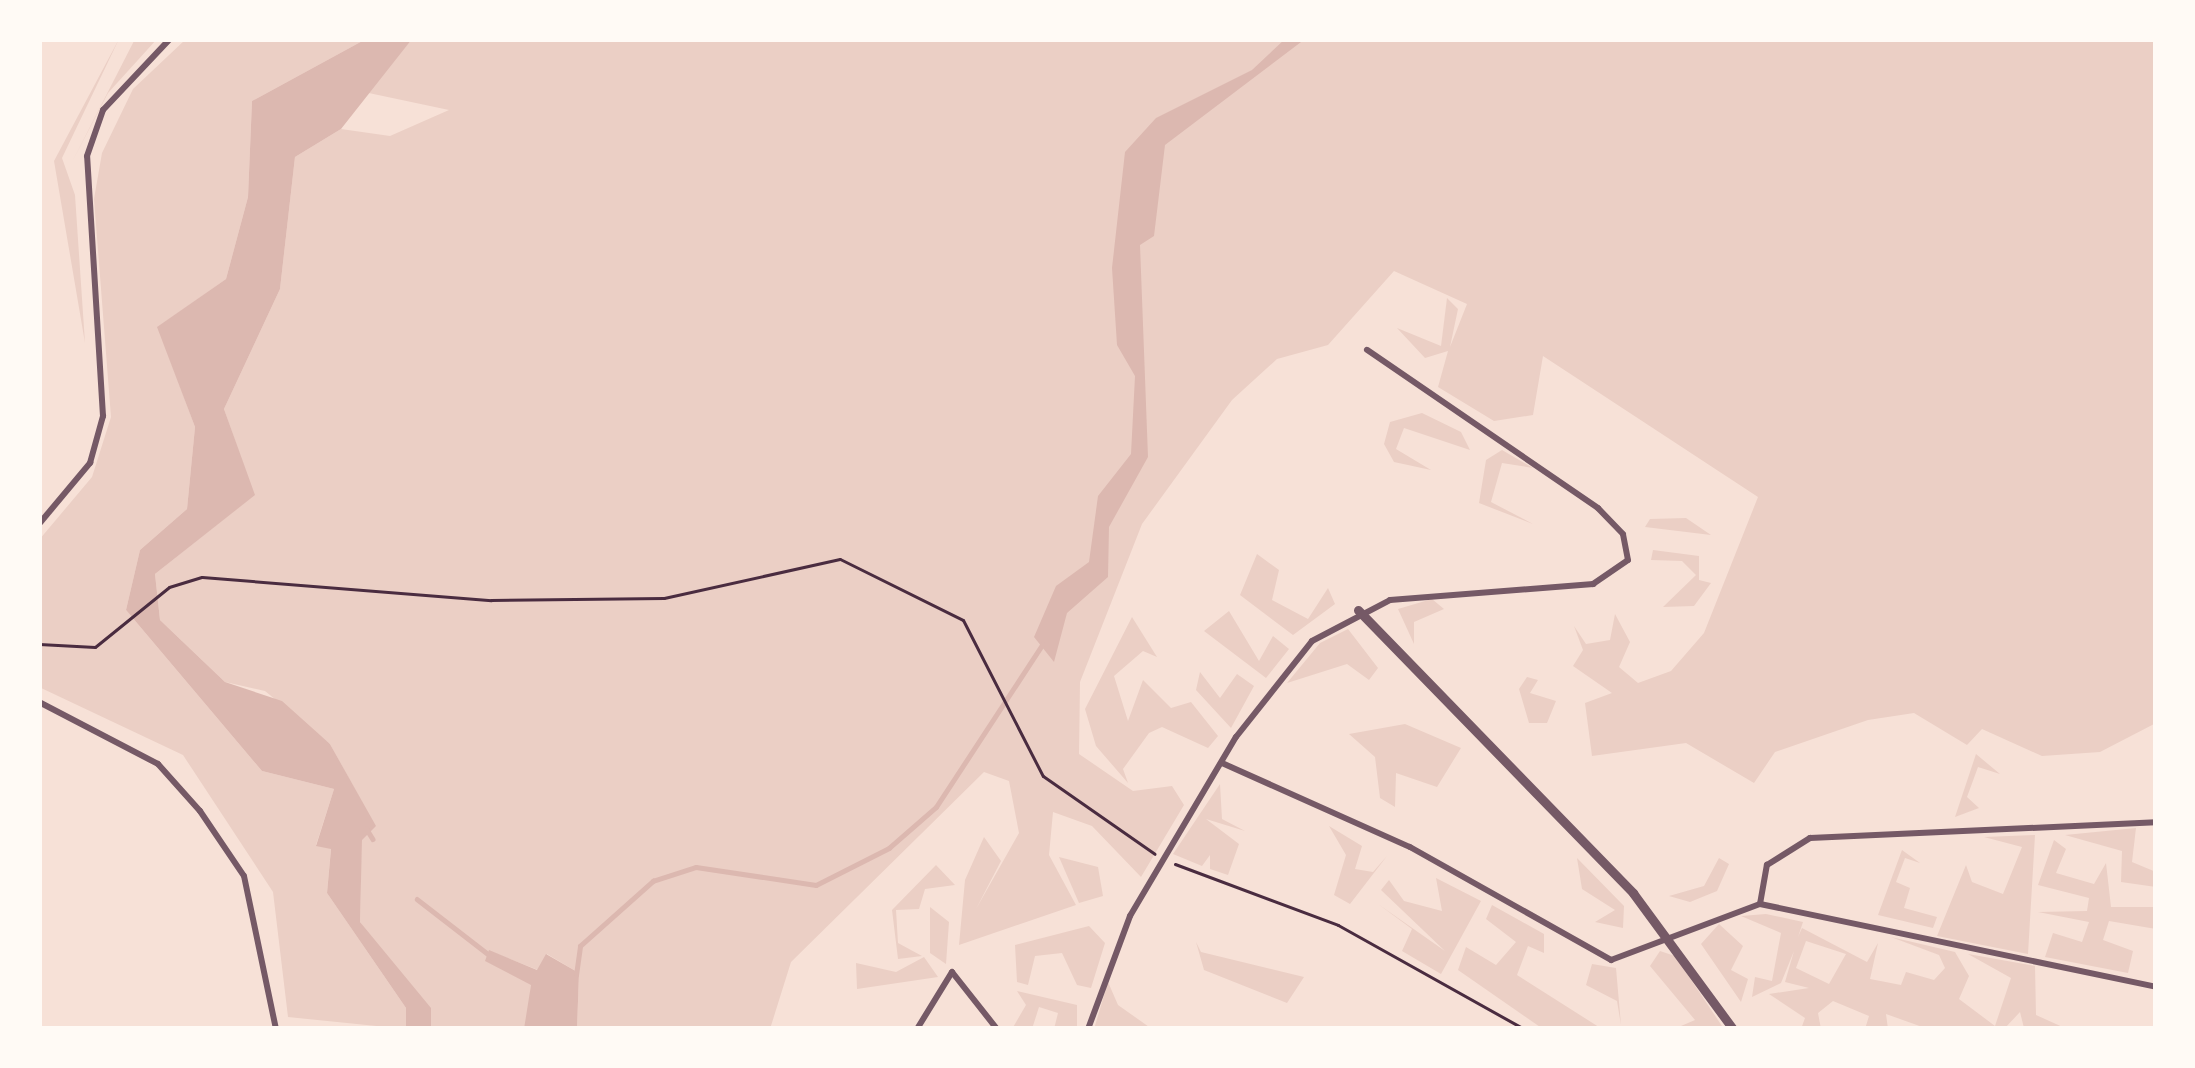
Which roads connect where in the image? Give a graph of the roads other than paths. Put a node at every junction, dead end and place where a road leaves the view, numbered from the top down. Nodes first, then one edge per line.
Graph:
1 (170, 39) edge
2 (1367, 350) dead end
3 (39, 524) edge
4 (1358, 610) junction
5 (39, 701) edge
6 (1222, 763) junction
7 (2156, 822) edge
8 (1760, 904) junction
9 (1670, 936) junction
10 (2156, 986) edge
11 (277, 1029) edge
12 (917, 1029) edge
13 (997, 1029) edge
14 (1088, 1029) edge
15 (1733, 1029) edge

1 - 3 street
2 - 4 street
4 - 6 street
4 - 9 street
5 - 11 street
6 - 9 street
6 - 14 street
7 - 8 street
8 - 9 street
8 - 10 street
9 - 15 street
12 - 13 street

